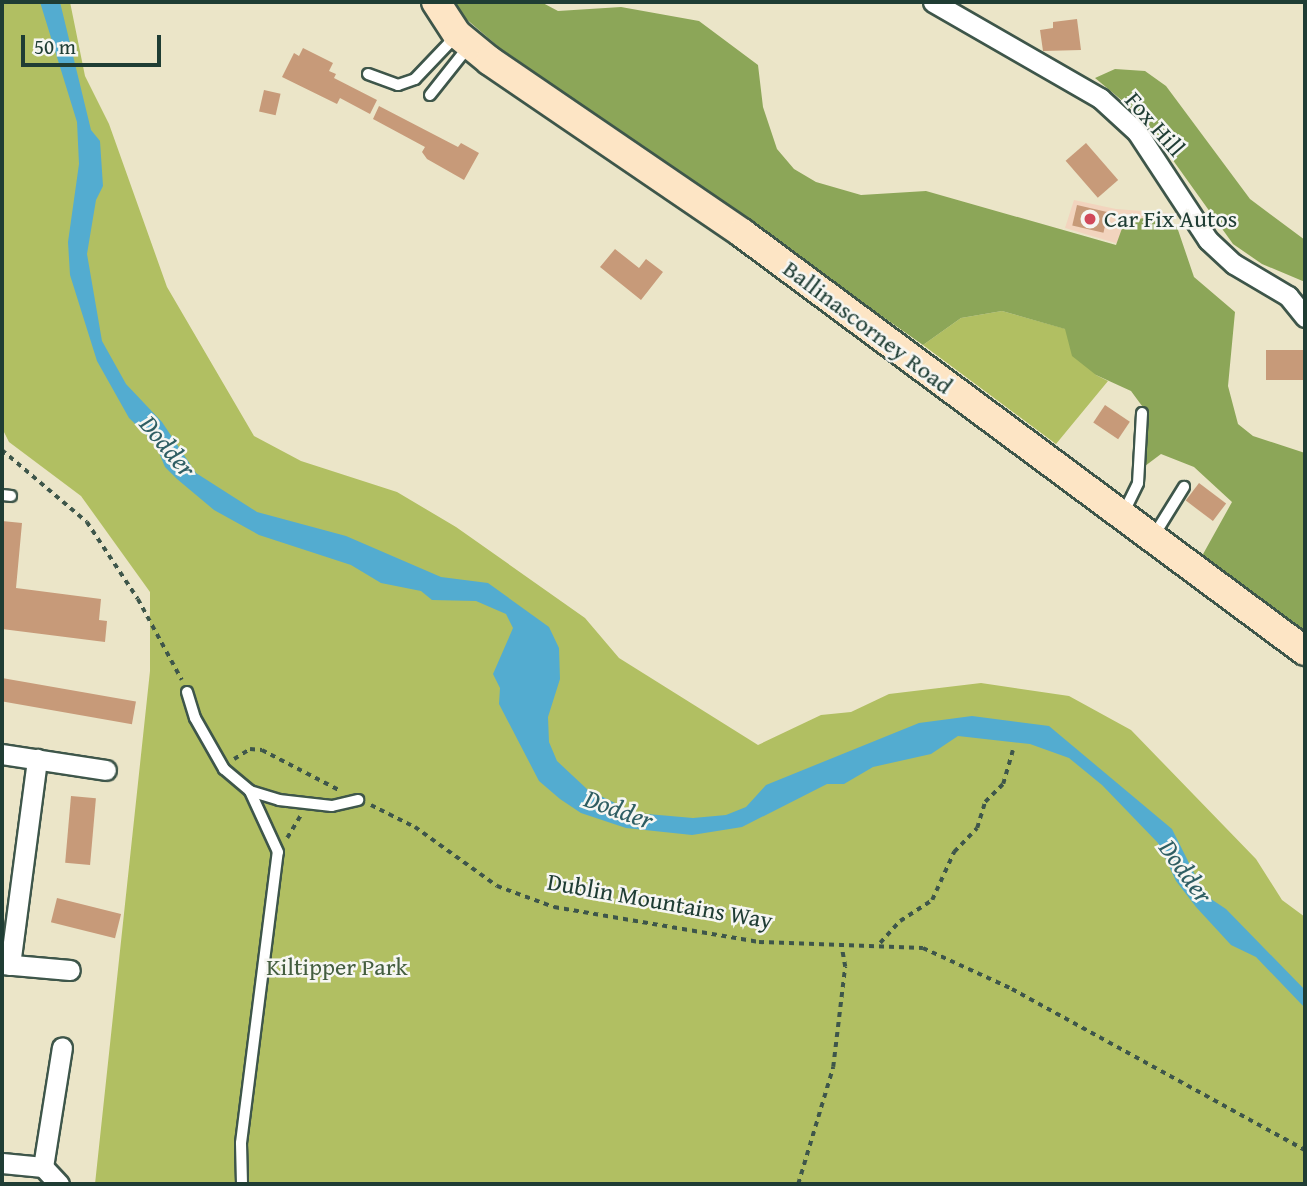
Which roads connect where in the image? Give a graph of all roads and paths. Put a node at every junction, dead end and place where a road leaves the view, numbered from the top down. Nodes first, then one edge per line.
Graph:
1 (436, 2) edge
2 (933, 2) edge
3 (464, 40) junction
4 (368, 74) dead end
5 (430, 95) dead end
6 (1305, 317) edge
7 (1142, 413) dead end
8 (2, 450) edge
9 (1184, 487) dead end
10 (1122, 516) junction
11 (1153, 538) junction
12 (1305, 651) edge
13 (187, 692) joint
14 (1013, 750) dead end
15 (2, 754) edge
16 (37, 759) junction
17 (220, 761) junction
18 (106, 770) dead end
19 (250, 791) junction
20 (358, 800) junction
21 (308, 804) junction
22 (278, 852) junction
23 (880, 943) junction
24 (841, 945) junction
25 (6, 965) edge
26 (70, 970) dead end
27 (62, 1047) dead end
28 (1305, 1150) edge
29 (2, 1163) edge
30 (43, 1167) junction
31 (58, 1184) edge
32 (242, 1184) edge
33 (798, 1184) edge

1 - 3 main road, Ballinascorney Road
2 - 6 street, Fox Hill
3 - 4 lane
3 - 5 lane
3 - 10 main road, Ballinascorney Road
7 - 10 lane
8 - 13 path
9 - 11 lane
10 - 11 main road, Ballinascorney Road
11 - 12 main road, Ballinascorney Road
13 - 17 lane
14 - 23 path
15 - 16 street
16 - 18 street
16 - 25 street
17 - 19 lane
17 - 20 path, Dublin Mountains Way
19 - 21 lane
19 - 22 lane
20 - 21 lane
20 - 24 path, Dublin Mountains Way
21 - 22 path
22 - 32 lane
23 - 24 path, Dublin Mountains Way
23 - 28 path, Dublin Mountains Way
24 - 33 path
25 - 26 street
27 - 30 street
29 - 30 street
30 - 31 street

